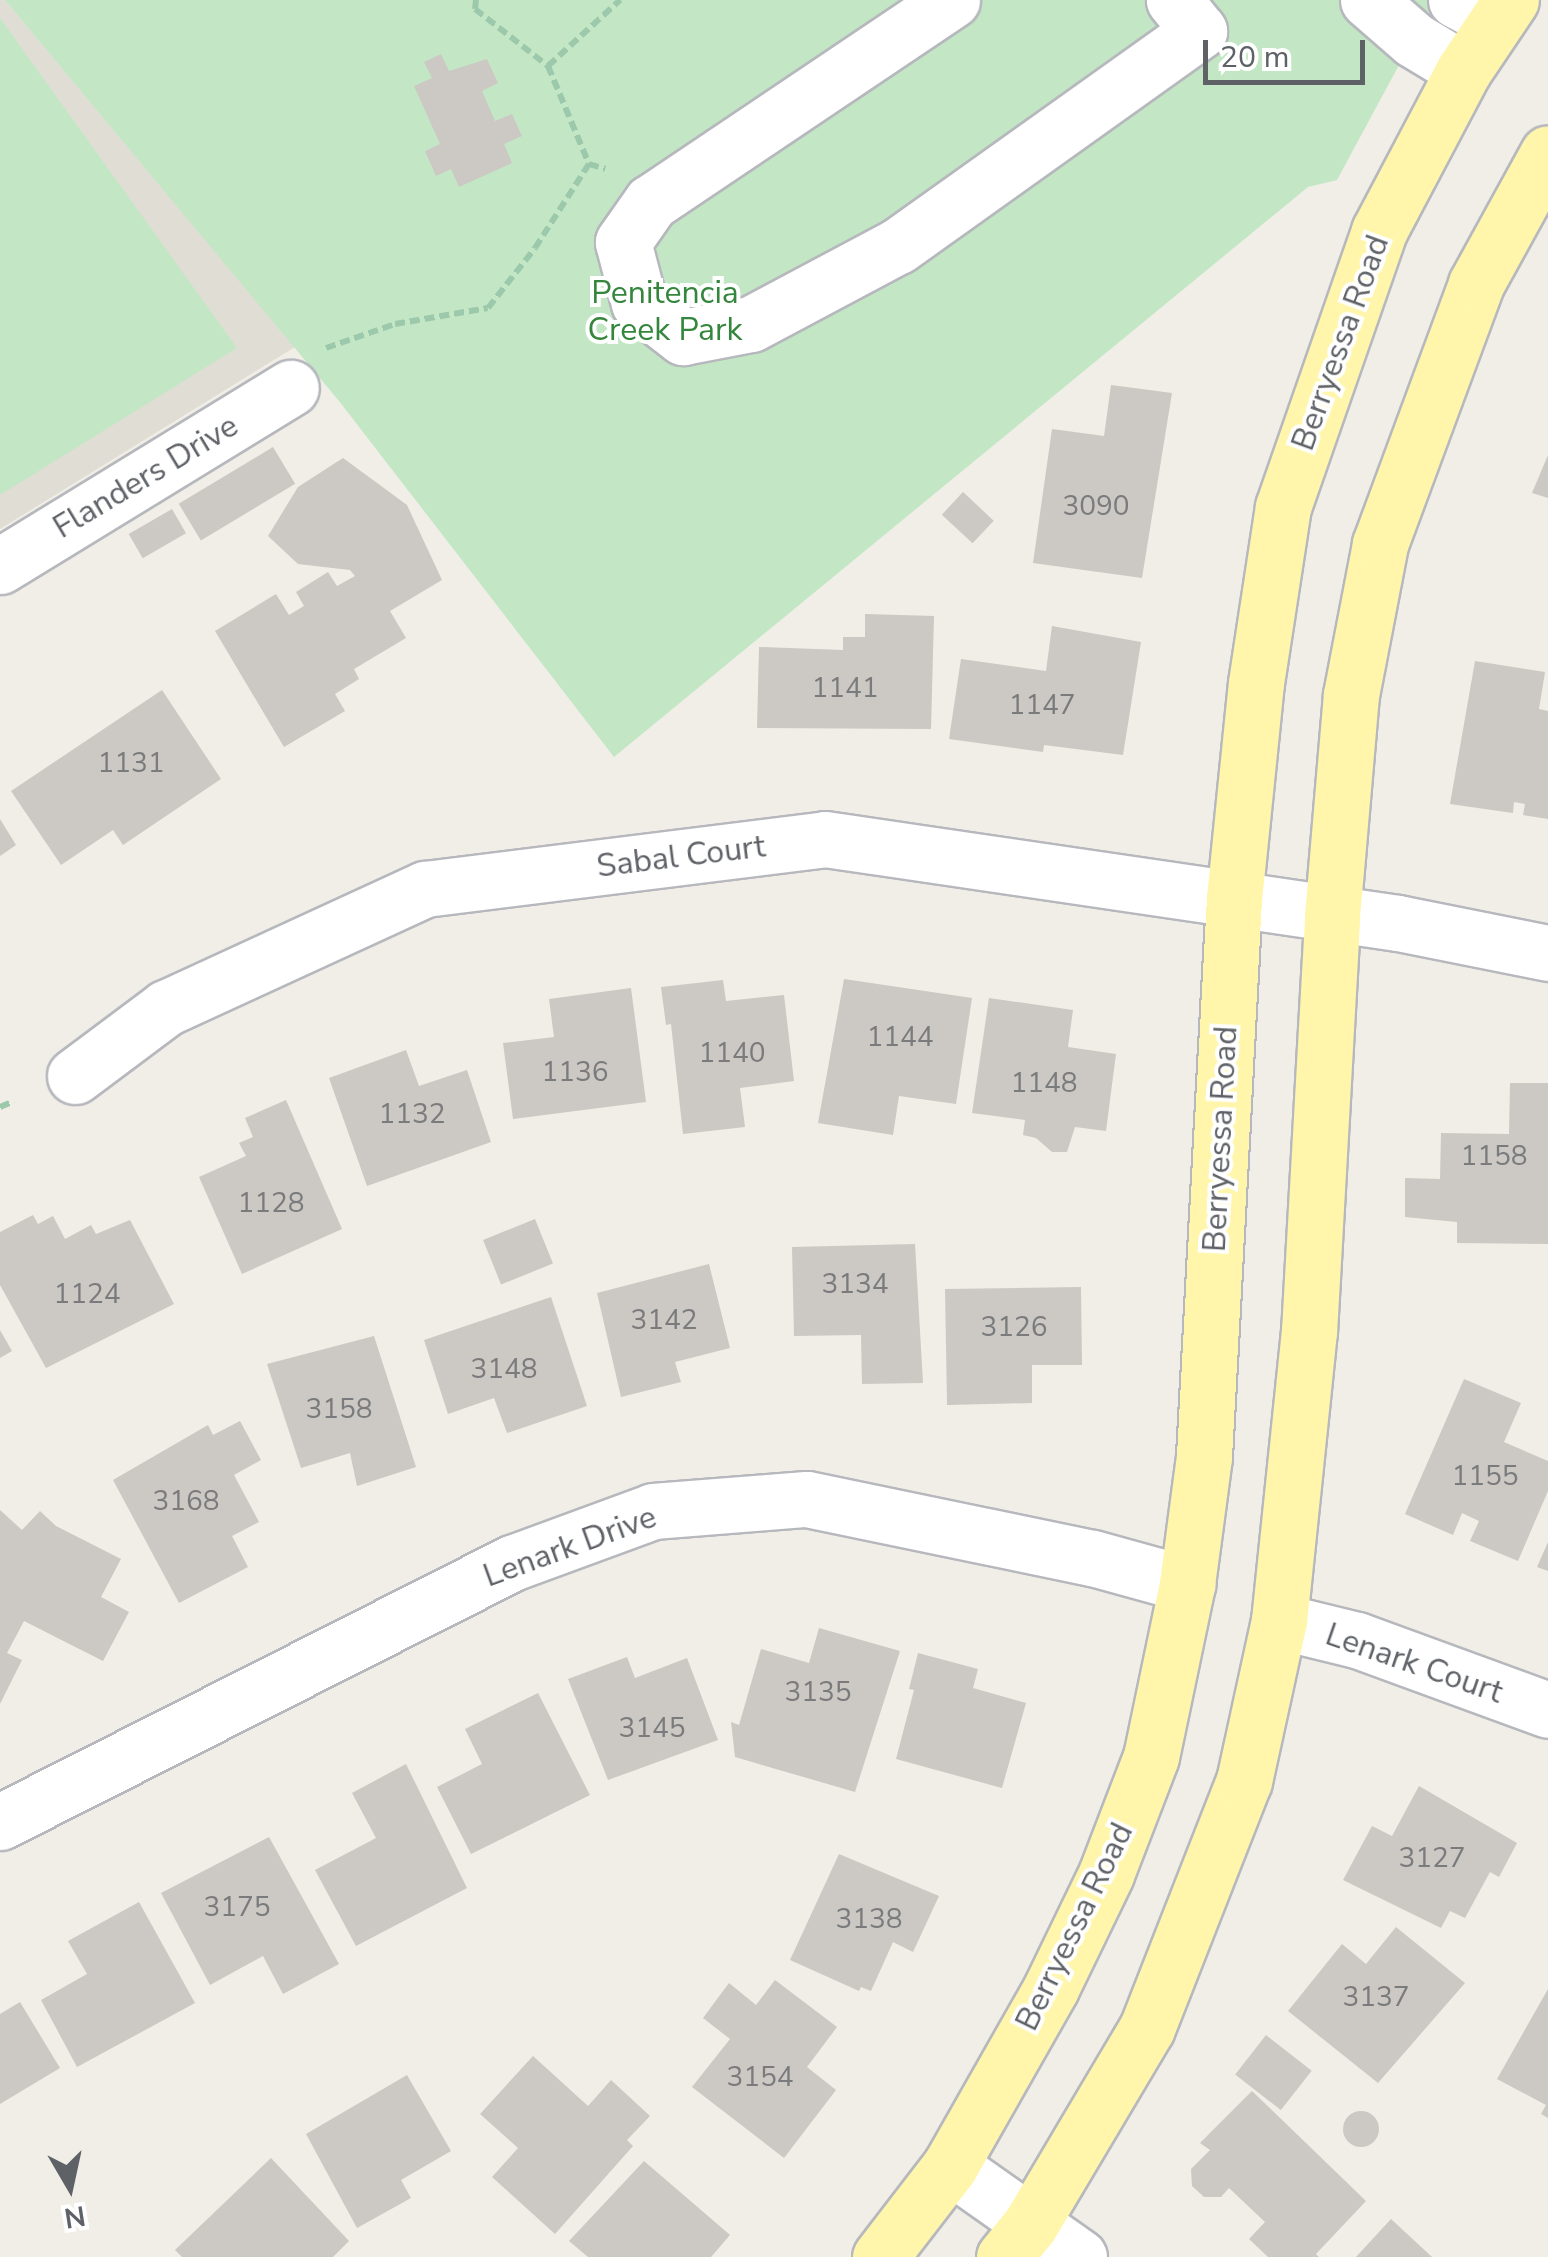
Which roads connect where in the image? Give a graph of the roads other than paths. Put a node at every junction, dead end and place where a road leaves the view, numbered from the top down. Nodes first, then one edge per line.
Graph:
1 (952, 0) edge
2 (1174, 0) edge
3 (1368, 0) edge
4 (1488, 7) edge
5 (1464, 70) junction
6 (1548, 153) edge
7 (305, 369) road end
8 (0, 566) edge
9 (1234, 899) junction
10 (1332, 916) junction
11 (1548, 953) edge
12 (75, 1076) dead end
13 (1187, 1584) junction
14 (1279, 1620) junction
15 (1548, 1710) edge
16 (0, 1822) edge
17 (950, 2166) junction
18 (1017, 2241) edge
19 (880, 2257) edge
20 (1079, 2257) edge

1 - 2 street
3 - 5 street
4 - 5 main road, Berryessa Road
5 - 9 main road, Berryessa Road
6 - 10 main road
7 - 8 street, Flanders Drive
9 - 10 street, Sabal Court
9 - 12 street, Sabal Court
9 - 13 main road, Berryessa Road
10 - 11 street, Sabal Court
10 - 14 main road
13 - 16 street, Lenark Drive
13 - 17 main road, Berryessa Road
14 - 15 street, Lenark Court
14 - 18 main road
17 - 18 street
17 - 19 main road, Berryessa Road
18 - 20 street

